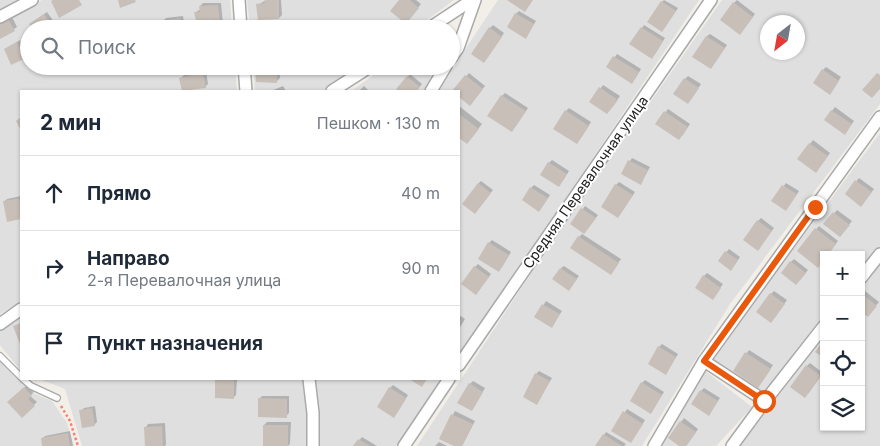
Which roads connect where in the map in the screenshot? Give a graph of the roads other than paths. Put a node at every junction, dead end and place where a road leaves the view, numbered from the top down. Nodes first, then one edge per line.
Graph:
1 (32, 0) edge
2 (239, 0) edge
3 (474, 0) edge
4 (711, 0) edge
5 (0, 17) edge
6 (240, 20) edge
7 (442, 20) edge
8 (460, 42) edge
9 (245, 75) edge
10 (357, 75) edge
11 (441, 75) edge
12 (246, 90) edge
13 (334, 90) edge
14 (432, 90) edge
15 (880, 117) edge
16 (880, 254) edge
17 (865, 273) edge
18 (20, 310) edge
19 (0, 324) edge
20 (820, 331) edge
21 (0, 356) edge
22 (704, 361) junction
23 (460, 364) edge
24 (20, 376) edge
25 (24, 380) edge
26 (309, 380) edge
27 (448, 380) edge
28 (57, 398) road end
29 (764, 401) junction
30 (313, 446) edge
31 (404, 446) edge
32 (654, 446) edge
33 (732, 446) edge

1 - 5 street
2 - 6 street
3 - 7 street
3 - 8 street
4 - 23 street, Средняя Перевалочная улица
9 - 12 street
10 - 13 street
11 - 14 street
15 - 22 street
16 - 17 street
18 - 19 street
20 - 29 street
21 - 24 lane
22 - 29 street
22 - 32 street
25 - 28 lane
26 - 30 street
27 - 31 street
29 - 33 street

